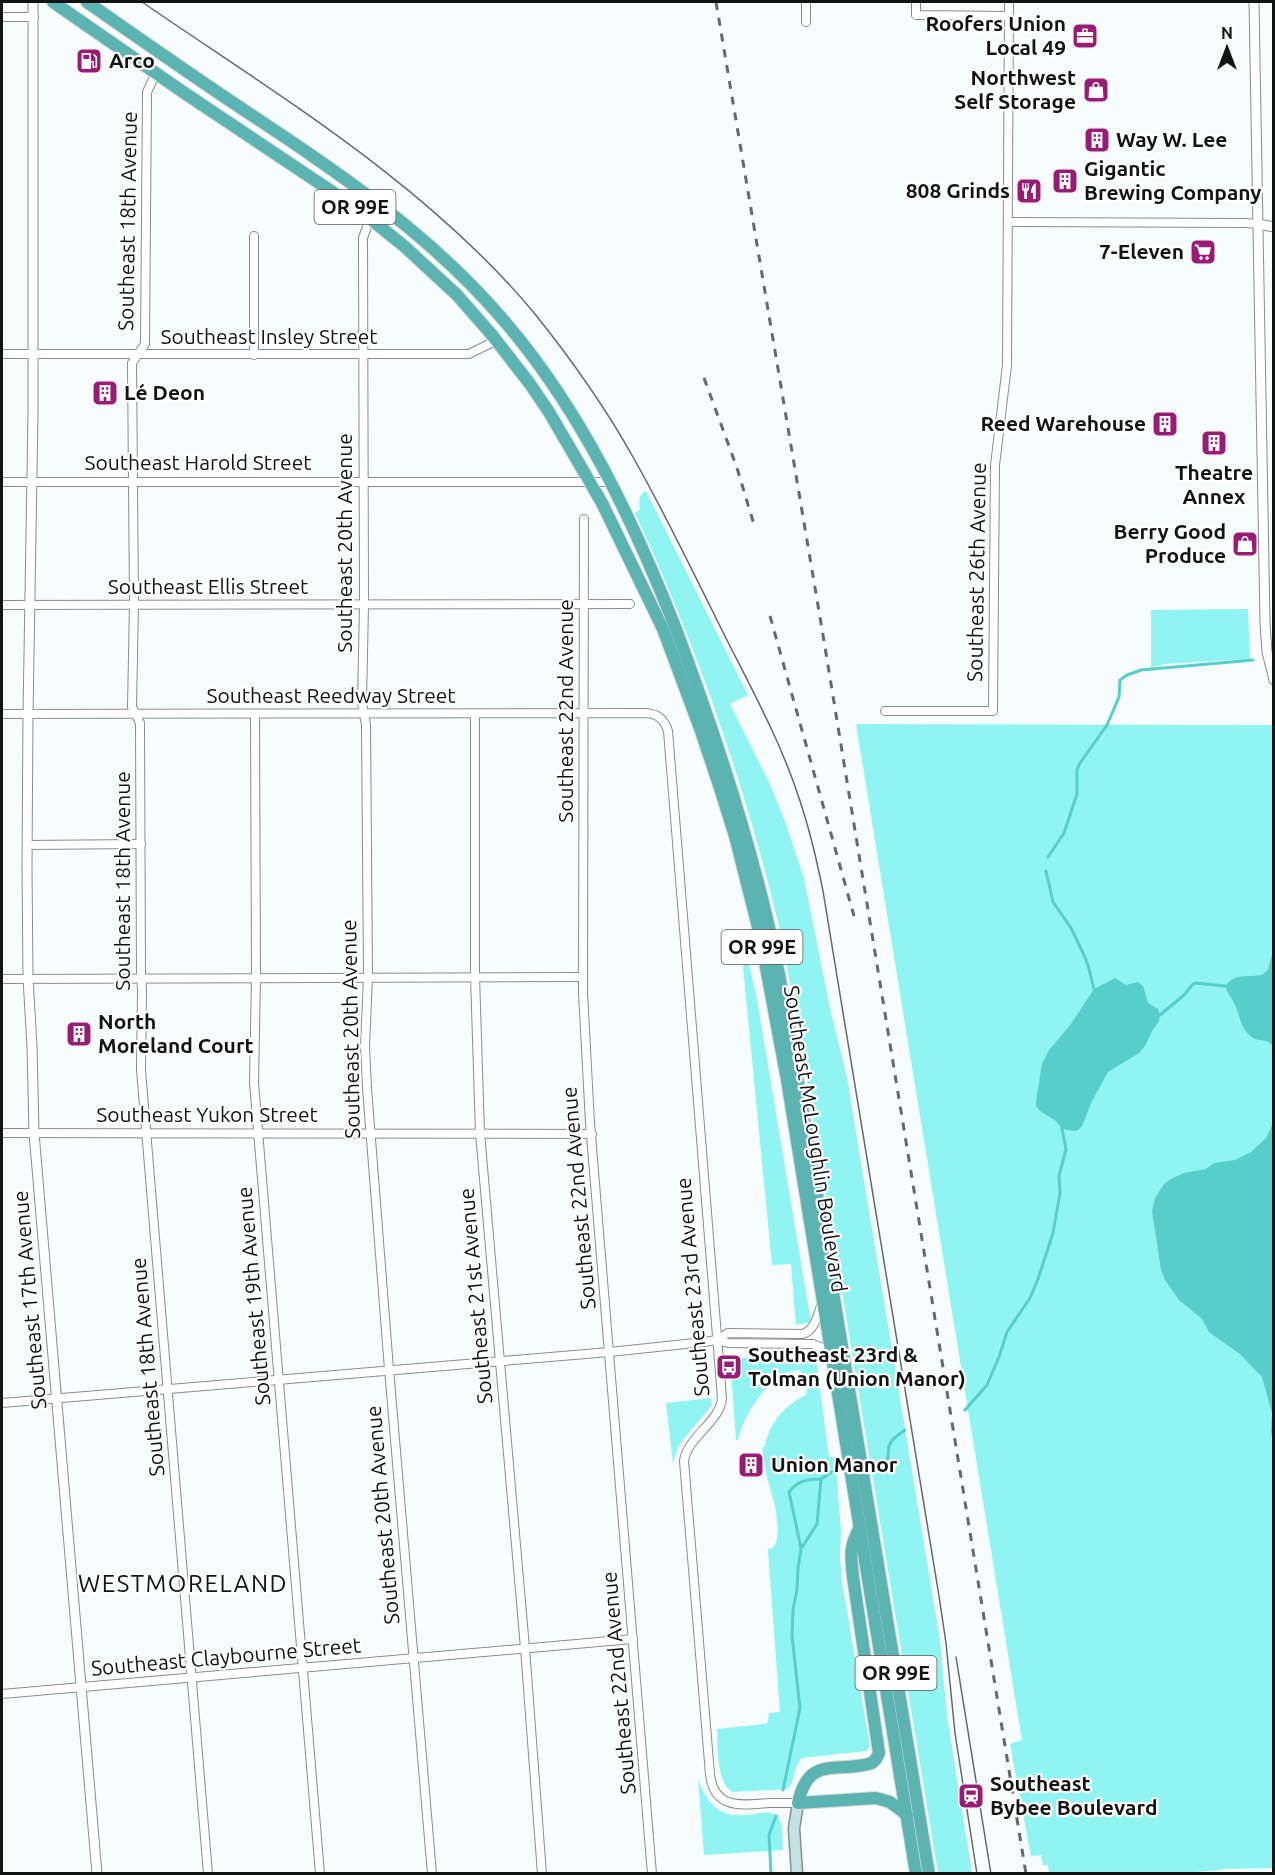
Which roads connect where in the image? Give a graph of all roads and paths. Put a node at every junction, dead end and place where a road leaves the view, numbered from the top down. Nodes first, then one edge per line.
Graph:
1 (33, 2) edge
2 (53, 2) edge
3 (87, 2) edge
4 (806, 2) edge
5 (916, 2) edge
6 (1009, 2) edge
7 (1254, 2) edge
8 (1009, 16) junction
9 (2, 17) edge
10 (34, 17) junction
11 (806, 22) dead end
12 (156, 73) junction
13 (370, 218) junction
14 (1008, 222) junction
15 (1258, 224) junction
16 (1274, 226) edge
17 (254, 236) dead end
18 (496, 340) junction
19 (2, 354) edge
20 (33, 354) junction
21 (137, 355) junction
22 (254, 355) junction
23 (363, 355) junction
24 (364, 481) junction
25 (2, 482) edge
26 (32, 482) junction
27 (134, 482) junction
28 (589, 482) junction
29 (610, 482) junction
30 (584, 519) dead end
31 (134, 604) junction
32 (584, 604) junction
33 (630, 604) dead end
34 (2, 605) edge
35 (30, 605) junction
36 (364, 605) junction
37 (1274, 680) edge
38 (885, 711) dead end
39 (2, 714) edge
40 (255, 714) junction
41 (364, 714) junction
42 (475, 714) junction
43 (584, 714) junction
44 (28, 715) junction
45 (136, 715) junction
46 (660, 717) joint
47 (141, 844) junction
48 (27, 845) junction
49 (368, 976) junction
50 (475, 976) junction
51 (256, 977) junction
52 (583, 977) junction
53 (28, 978) junction
54 (141, 978) junction
55 (2, 979) edge
56 (2, 1132) edge
57 (34, 1133) junction
58 (146, 1133) junction
59 (258, 1133) junction
60 (370, 1133) junction
61 (480, 1133) junction
62 (592, 1134) junction
63 (822, 1303) junction
64 (717, 1340) junction
65 (830, 1351) junction
66 (610, 1352) junction
67 (500, 1361) junction
68 (389, 1369) junction
69 (279, 1379) junction
70 (168, 1389) junction
71 (56, 1398) junction
72 (2, 1403) edge
73 (854, 1459) junction
74 (856, 1474) junction
75 (859, 1529) junction
76 (633, 1639) junction
77 (525, 1648) junction
78 (414, 1658) junction
79 (303, 1667) junction
80 (192, 1677) junction
81 (81, 1688) junction
82 (2, 1694) edge
83 (798, 1803) junction
84 (907, 1815) junction
85 (97, 1874) edge
86 (208, 1874) edge
87 (320, 1874) edge
88 (432, 1874) edge
89 (542, 1874) edge
90 (652, 1874) edge
91 (797, 1874) edge
92 (916, 1874) edge
93 (929, 1874) edge

1 - 10 street, Southeast 17th Avenue
2 - 12 highway, Southeast McLoughlin Boulevard / OR 99E
3 - 29 highway, Southeast McLoughlin Boulevard / OR 99E
4 - 11 street
5 - 8 street
6 - 8 street, Southeast 26th Avenue
7 - 15 street
8 - 14 street, Southeast 26th Avenue
9 - 10 street
10 - 20 street, Southeast 17th Avenue
12 - 13 highway, Southeast McLoughlin Boulevard / OR 99E
12 - 21 street, Southeast 18th Avenue
13 - 18 highway, Southeast McLoughlin Boulevard / OR 99E
13 - 23 street, Southeast 20th Avenue
14 - 15 street
14 - 38 street, Southeast 26th Avenue
15 - 16 street
15 - 37 street
17 - 22 street
18 - 23 street, Southeast Insley Street
18 - 28 highway, Southeast McLoughlin Boulevard / OR 99E
19 - 20 street, Southeast Insley Street
20 - 21 street, Southeast Insley Street
20 - 26 street, Southeast 17th Avenue
21 - 22 street, Southeast Insley Street
21 - 27 street, Southeast 18th Avenue
22 - 23 street, Southeast Insley Street
23 - 24 street, Southeast 20th Avenue
24 - 27 street, Southeast Harold Street
24 - 28 street, Southeast Harold Street
24 - 36 street, Southeast 20th Avenue
25 - 26 street, Southeast Harold Street
26 - 27 street, Southeast Harold Street
26 - 35 street, Southeast 17th Avenue
27 - 31 street, Southeast 18th Avenue
28 - 29 street, Southeast Harold Street
28 - 63 highway, Southeast McLoughlin Boulevard / OR 99E
29 - 73 highway, Southeast McLoughlin Boulevard / OR 99E
30 - 32 street, Southeast 22nd Avenue
31 - 35 street, Southeast Ellis Street
31 - 36 street, Southeast Ellis Street
31 - 45 street, Southeast 18th Avenue
32 - 33 street, Southeast Ellis Street
32 - 36 street, Southeast Ellis Street
32 - 43 street, Southeast 22nd Avenue
34 - 35 street, Southeast Ellis Street
35 - 44 street, Southeast 17th Avenue
36 - 41 street, Southeast 20th Avenue
39 - 44 street, Southeast Reedway Street
40 - 41 street, Southeast Reedway Street
40 - 45 street, Southeast Reedway Street
40 - 51 street, Southeast 19th Avenue
41 - 42 street, Southeast Reedway Street
41 - 49 street, Southeast 20th Avenue
42 - 43 street, Southeast Reedway Street
42 - 50 street, Southeast 21st Avenue
43 - 46 street, Southeast Reedway Street
43 - 52 street, Southeast 22nd Avenue
44 - 45 street, Southeast Reedway Street
44 - 48 street, Southeast 17th Avenue
45 - 47 street, Southeast 18th Avenue
46 - 64 street, Southeast 23rd Avenue
47 - 48 street
47 - 54 street, Southeast 18th Avenue
48 - 53 street, Southeast 17th Avenue
49 - 50 street
49 - 51 street
49 - 60 street, Southeast 20th Avenue
50 - 52 street
50 - 61 street, Southeast 21st Avenue
51 - 54 street
51 - 59 street, Southeast 19th Avenue
52 - 62 street, Southeast 22nd Avenue
53 - 54 street
53 - 55 street
53 - 57 street, Southeast 17th Avenue
54 - 58 street, Southeast 18th Avenue
56 - 57 street, Southeast Yukon Street
57 - 58 street, Southeast Yukon Street
57 - 71 street, Southeast 17th Avenue
58 - 59 street, Southeast Yukon Street
58 - 70 street, Southeast 18th Avenue
59 - 60 street, Southeast Yukon Street
59 - 69 street, Southeast 19th Avenue
60 - 61 street, Southeast Yukon Street
60 - 68 street, Southeast 20th Avenue
61 - 62 street, Southeast Yukon Street
61 - 67 street, Southeast 21st Avenue
62 - 66 street, Southeast 22nd Avenue
63 - 64 street
63 - 65 highway, Southeast McLoughlin Boulevard / OR 99E
64 - 65 street
64 - 66 street
64 - 83 street, Southeast 23rd Avenue
65 - 73 highway, Southeast McLoughlin Boulevard / OR 99E
66 - 67 street
66 - 76 street, Southeast 22nd Avenue
67 - 68 street
67 - 77 street, Southeast 21st Avenue
68 - 69 street
68 - 78 street, Southeast 20th Avenue
69 - 70 street
69 - 79 street, Southeast 19th Avenue
70 - 71 street
70 - 80 street, Southeast 18th Avenue
71 - 72 street
71 - 81 street, Southeast 17th Avenue
73 - 74 highway, Southeast McLoughlin Boulevard / OR 99E
74 - 75 highway, Southeast McLoughlin Boulevard / OR 99E
74 - 93 highway, Southeast McLoughlin Boulevard / OR 99E
75 - 83 highway
75 - 84 highway, Southeast McLoughlin Boulevard / OR 99E
76 - 77 street, Southeast Claybourne Street
76 - 90 street, Southeast 22nd Avenue
77 - 78 street, Southeast Claybourne Street
77 - 89 street, Southeast 21st Avenue
78 - 79 street, Southeast Claybourne Street
78 - 88 street, Southeast 20th Avenue
79 - 80 street, Southeast Claybourne Street
79 - 87 street, Southeast 19th Avenue
80 - 81 street, Southeast Claybourne Street
80 - 86 street, Southeast 18th Avenue
81 - 82 street, Southeast Claybourne Street
81 - 85 street, Southeast 17th Avenue
83 - 84 highway
83 - 91 main road
84 - 92 highway, Southeast McLoughlin Boulevard / OR 99E

